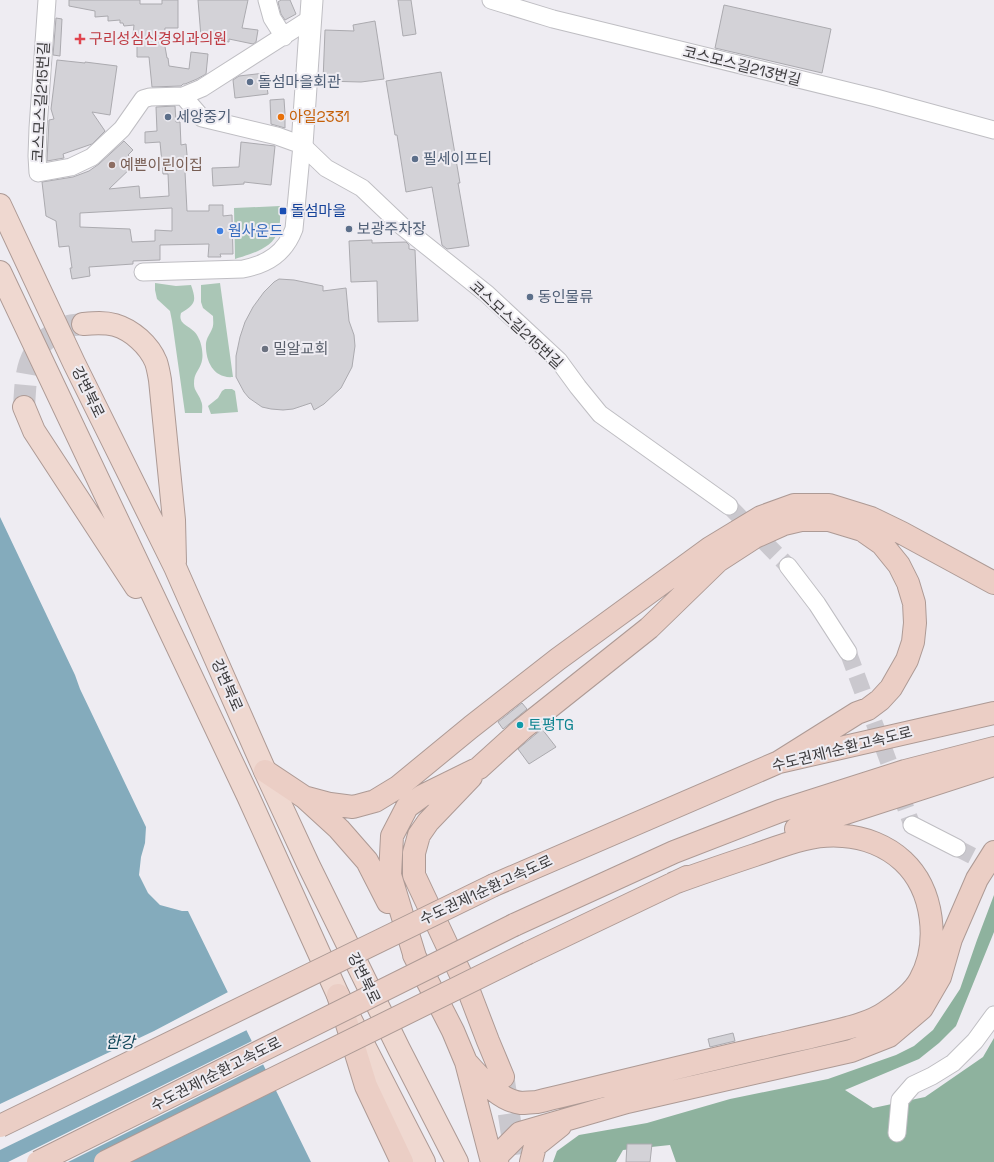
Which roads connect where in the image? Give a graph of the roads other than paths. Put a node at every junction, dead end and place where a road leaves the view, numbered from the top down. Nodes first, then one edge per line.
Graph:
1 (47, 0) edge
2 (267, 0) edge
3 (491, 0) edge
4 (311, 10) edge
5 (284, 37) junction
6 (183, 96) junction
7 (994, 130) edge
8 (302, 145) junction
9 (0, 205) edge
10 (0, 272) edge
11 (143, 272) dead end
12 (83, 324) tunnel mouth
13 (24, 407) tunnel mouth
14 (729, 506) tunnel mouth
15 (788, 566) tunnel mouth
16 (175, 568) junction
17 (994, 583) edge
18 (848, 652) tunnel mouth
19 (183, 659) junction
20 (994, 713) edge
21 (994, 748) edge
22 (779, 762) junction
23 (994, 765) edge
24 (479, 768) junction
25 (265, 771) junction
26 (304, 797) junction
27 (912, 825) tunnel mouth
28 (957, 848) tunnel mouth
29 (994, 852) edge
30 (674, 883) junction
31 (415, 957) junction
32 (338, 995) junction
33 (994, 1015) edge
34 (466, 1062) junction
35 (503, 1077) tunnel mouth
36 (571, 1118) junction
37 (0, 1126) edge
38 (897, 1133) dead end
39 (515, 1160) edge
40 (38, 1162) edge
41 (105, 1162) edge
42 (402, 1162) edge
43 (424, 1162) edge
44 (457, 1162) edge
45 (492, 1162) edge

1 - 6 street, 코스모스길215번길
2 - 5 street
3 - 7 street, 코스모스길213번길
4 - 5 street, 코스모스길215번길
4 - 8 street, 코스모스길215번길
5 - 6 street, 코스모스길215번길
6 - 8 street, 코스모스길215번길
8 - 11 street, 코스모스길215번길
8 - 14 street, 코스모스길215번길
9 - 16 highway, 강변북로
10 - 19 highway
12 - 16 highway
13 - 19 highway
15 - 18 street
16 - 25 highway, 강변북로
17 - 26 highway
19 - 32 highway, 강변북로
20 - 22 highway, 수도권제1순환고속도로
21 - 40 highway, 수도권제1순환고속도로, bridge
22 - 24 highway
22 - 37 highway, 수도권제1순환고속도로, bridge
23 - 30 highway, 수도권제1순환고속도로
24 - 31 highway
24 - 35 highway
25 - 26 highway
25 - 44 highway, 강변북로
26 - 31 highway
27 - 28 street
29 - 36 highway
30 - 34 highway
30 - 41 highway, 수도권제1순환고속도로, bridge
31 - 34 highway
32 - 42 highway
32 - 43 highway, 강변북로
33 - 38 street
34 - 45 highway
36 - 39 highway
36 - 39 highway

